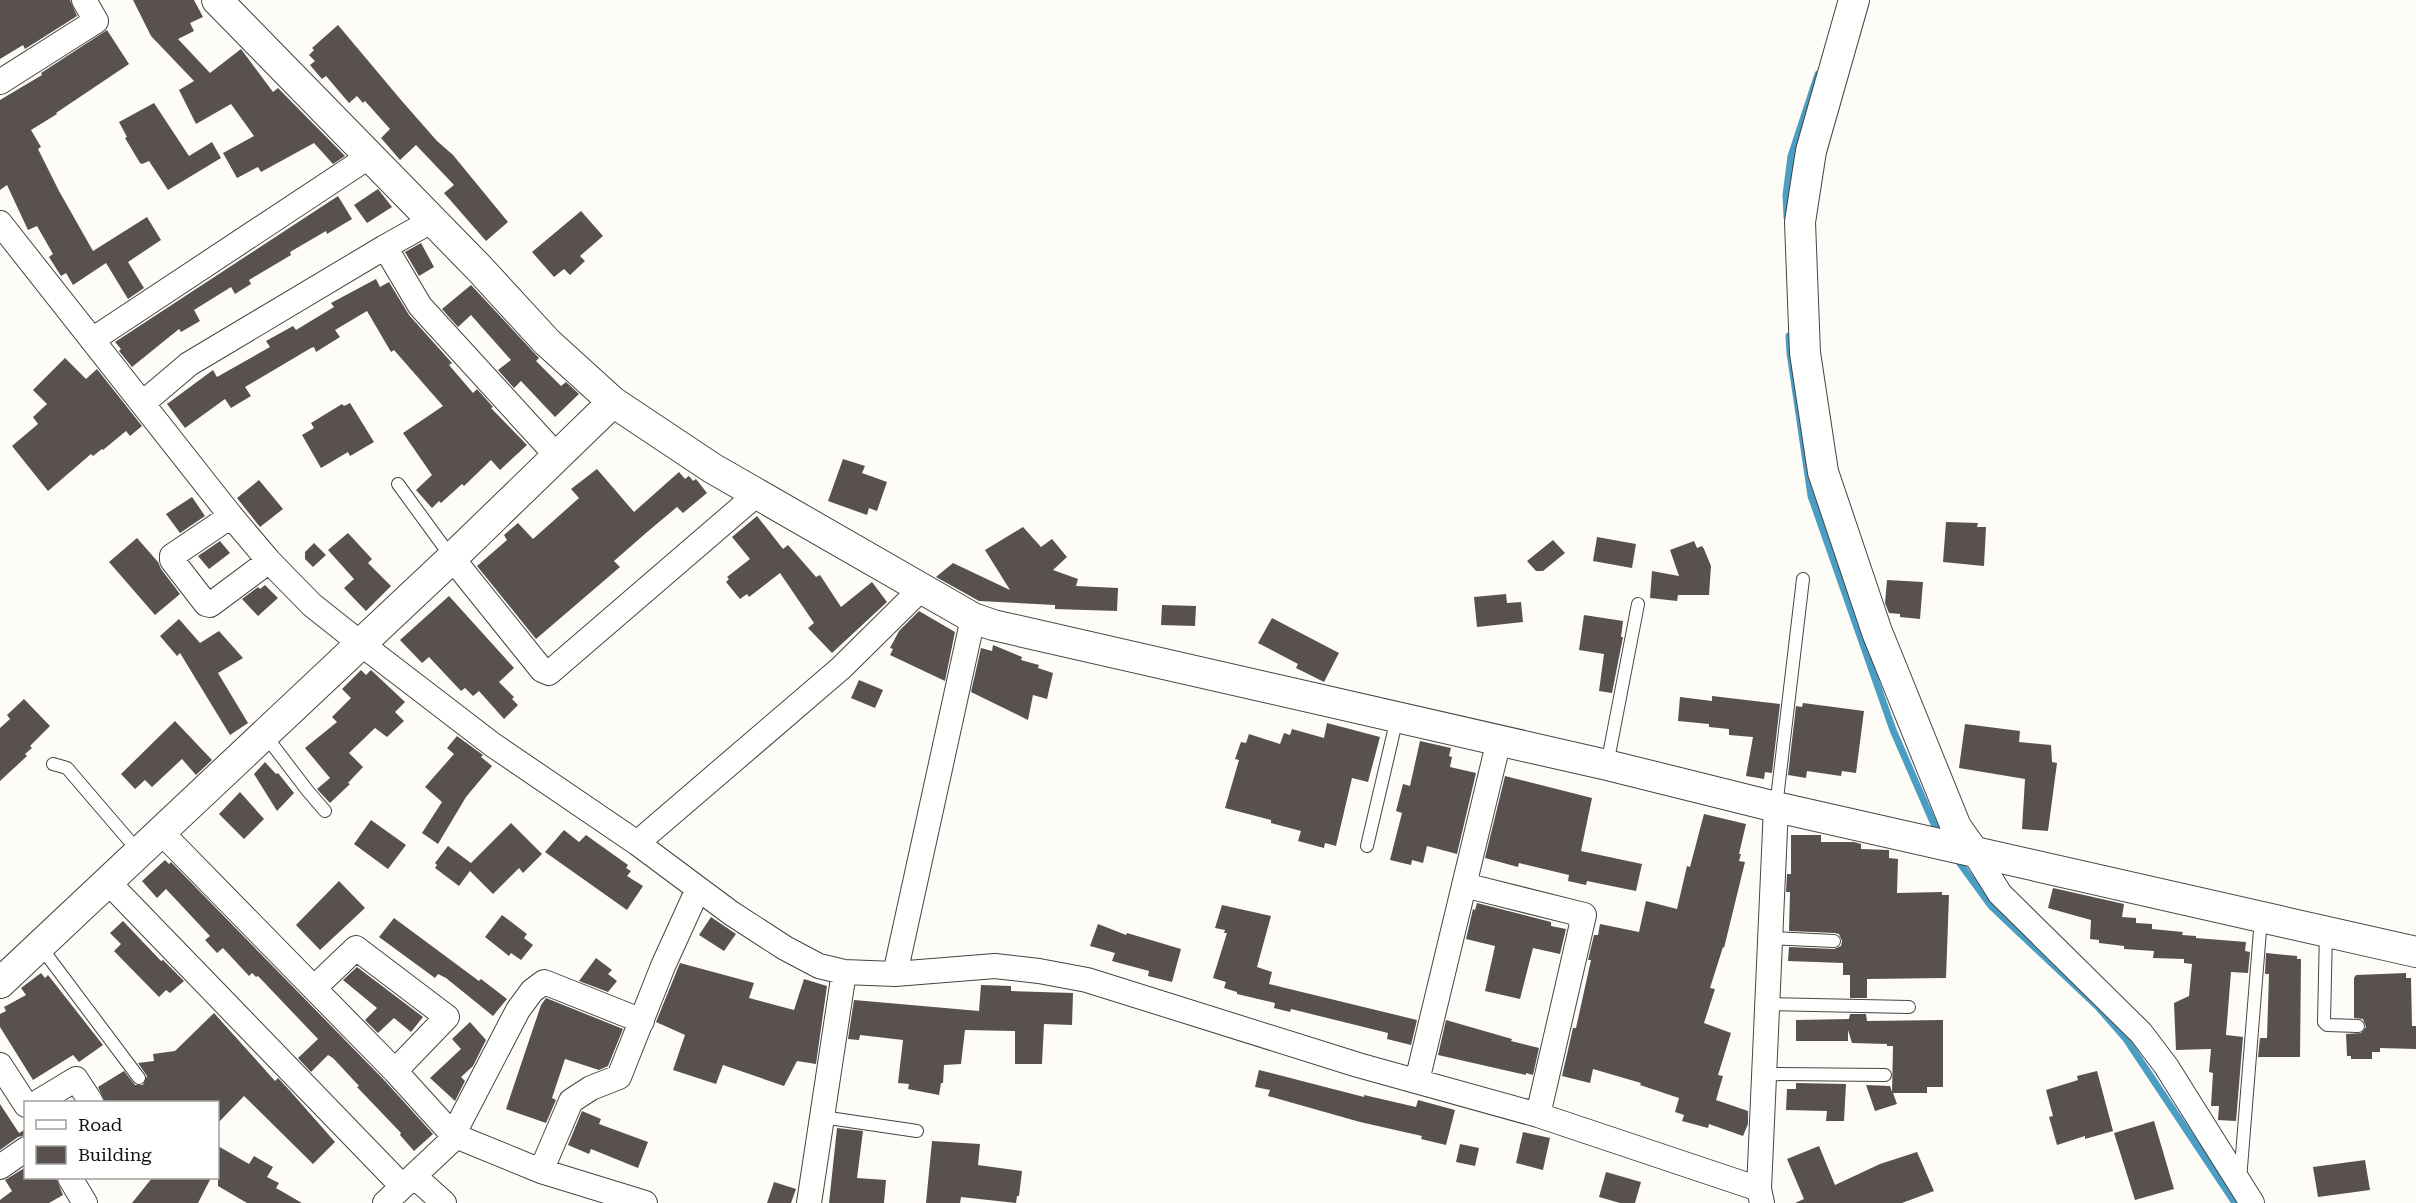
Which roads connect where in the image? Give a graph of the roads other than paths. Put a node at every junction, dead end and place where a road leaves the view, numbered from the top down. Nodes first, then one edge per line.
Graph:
1 (84, 0) edge
2 (217, 0) edge
3 (1854, 0) edge
4 (0, 82) edge
5 (370, 156) junction
6 (433, 220) junction
7 (0, 223) edge
8 (385, 247) junction
9 (92, 340) junction
10 (613, 402) junction
11 (143, 404) junction
12 (557, 456) junction
13 (398, 484) dead end
14 (757, 494) junction
15 (231, 516) junction
16 (452, 558) junction
17 (269, 561) junction
18 (1803, 579) dead end
19 (921, 589) junction
20 (1638, 604) dead end
21 (973, 618) junction
22 (360, 643) junction
23 (1397, 717) junction
24 (265, 735) junction
25 (1499, 740) junction
26 (53, 764) dead end
27 (1607, 765) junction
28 (1776, 807) junction
29 (325, 811) dead end
30 (161, 832) junction
31 (637, 843) junction
32 (1367, 846) dead end
33 (1956, 847) junction
34 (140, 853) junction
35 (108, 882) junction
36 (1464, 885) junction
37 (698, 890) junction
38 (2261, 918) junction
39 (2326, 931) junction
40 (1770, 938) junction
41 (1834, 941) dead end
42 (40, 946) junction
43 (2416, 952) edge
44 (844, 972) junction
45 (895, 974) junction
46 (0, 983) edge
47 (314, 988) junction
48 (1766, 1004) junction
49 (1909, 1007) dead end
50 (642, 1021) junction
51 (2358, 1026) dead end
52 (0, 1065) edge
53 (395, 1071) junction
54 (1765, 1074) junction
55 (1885, 1076) dead end
56 (139, 1078) dead end
57 (1417, 1082) junction
58 (40, 1101) edge
59 (90, 1101) edge
60 (24, 1103) edge
61 (1538, 1115) junction
62 (822, 1117) junction
63 (917, 1131) dead end
64 (453, 1135) junction
65 (24, 1150) edge
66 (0, 1167) edge
67 (541, 1171) junction
68 (400, 1188) edge
69 (2246, 1194) edge
70 (1761, 1196) edge
71 (444, 1203) edge
72 (645, 1203) edge
73 (809, 1203) edge

1 - 4 street
2 - 5 street
3 - 33 street
5 - 6 street
5 - 9 street
6 - 8 street
6 - 10 street
7 - 9 street
8 - 11 street
8 - 12 street
9 - 11 street
10 - 12 street
10 - 14 street
11 - 15 street
12 - 16 street
13 - 16 lane
14 - 16 street
14 - 19 street
15 - 17 street
15 - 17 street
16 - 22 street
17 - 22 street
18 - 28 lane
19 - 21 street
19 - 31 street
20 - 27 lane
21 - 23 street
21 - 45 street
22 - 24 street
22 - 31 street
23 - 25 street
23 - 32 lane
24 - 29 lane
24 - 30 street
25 - 27 street
25 - 36 street
26 - 34 lane
27 - 28 street
28 - 33 street
28 - 40 street
30 - 34 street
30 - 47 street
31 - 37 street
33 - 38 street
33 - 69 street
34 - 35 street
35 - 42 street
35 - 68 street
36 - 57 street
36 - 61 street
37 - 44 street
37 - 50 street
38 - 39 street
38 - 69 lane
39 - 43 street
39 - 51 lane
40 - 41 lane
40 - 48 street
42 - 46 street
42 - 56 lane
44 - 45 street
44 - 62 street
45 - 57 street
47 - 53 street
47 - 53 street
48 - 49 lane
48 - 54 street
50 - 64 street
50 - 67 street
52 - 60 street
53 - 64 street
54 - 55 lane
54 - 70 street
57 - 61 street
58 - 59 street
61 - 70 street
62 - 63 lane
62 - 73 street
64 - 67 street
64 - 68 street
65 - 66 street
67 - 72 street
68 - 71 street

